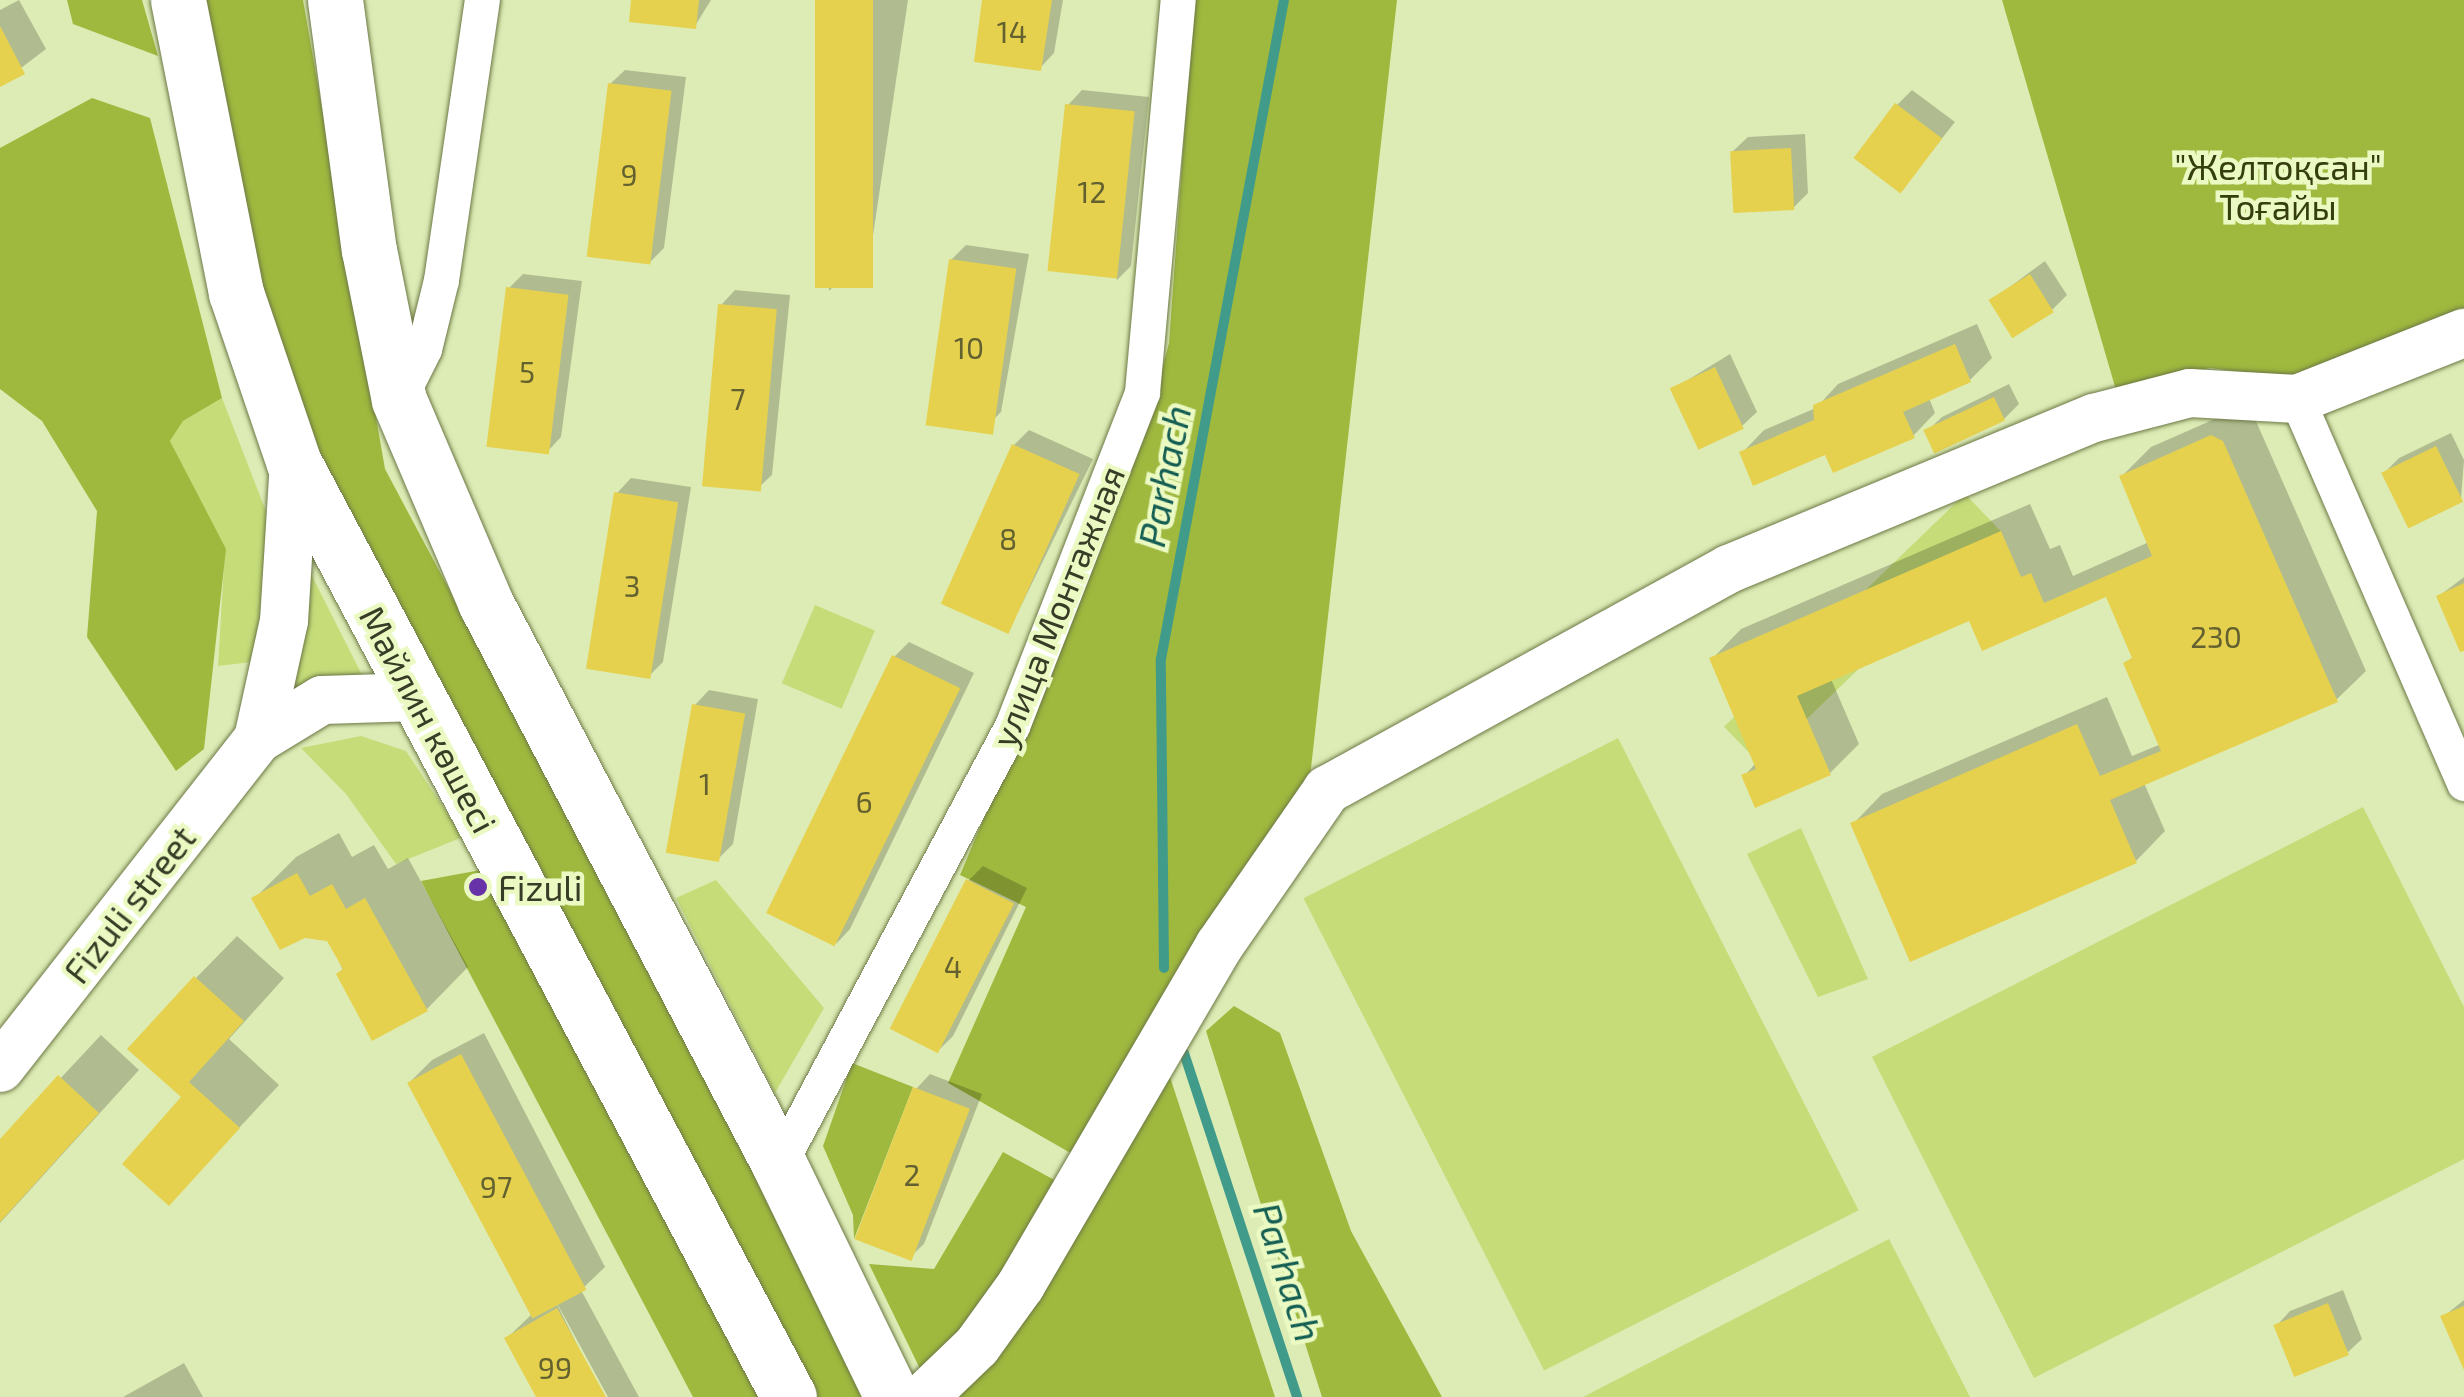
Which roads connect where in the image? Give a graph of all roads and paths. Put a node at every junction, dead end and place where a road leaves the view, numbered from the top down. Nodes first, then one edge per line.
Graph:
1 (178, 0) edge
2 (335, 0) edge
3 (482, 0) edge
4 (1178, 0) edge
5 (2464, 334) edge
6 (2298, 399) junction
7 (398, 400) junction
8 (294, 463) junction
9 (418, 697) junction
10 (258, 739) junction
11 (2464, 783) edge
12 (0, 1068) edge
13 (779, 1164) junction
14 (789, 1397) edge
15 (892, 1397) edge
16 (924, 1397) edge

1 - 8 main road, Майлин көшесі
2 - 7 main road
3 - 7 street
4 - 13 street, улица Монтажная
5 - 6 street
6 - 11 street
6 - 16 street
7 - 13 main road
8 - 9 main road, Майлин көшесі
8 - 10 street
9 - 10 street
9 - 14 main road, Майлин көшесі
10 - 12 street, Fizuli street
13 - 15 main road

